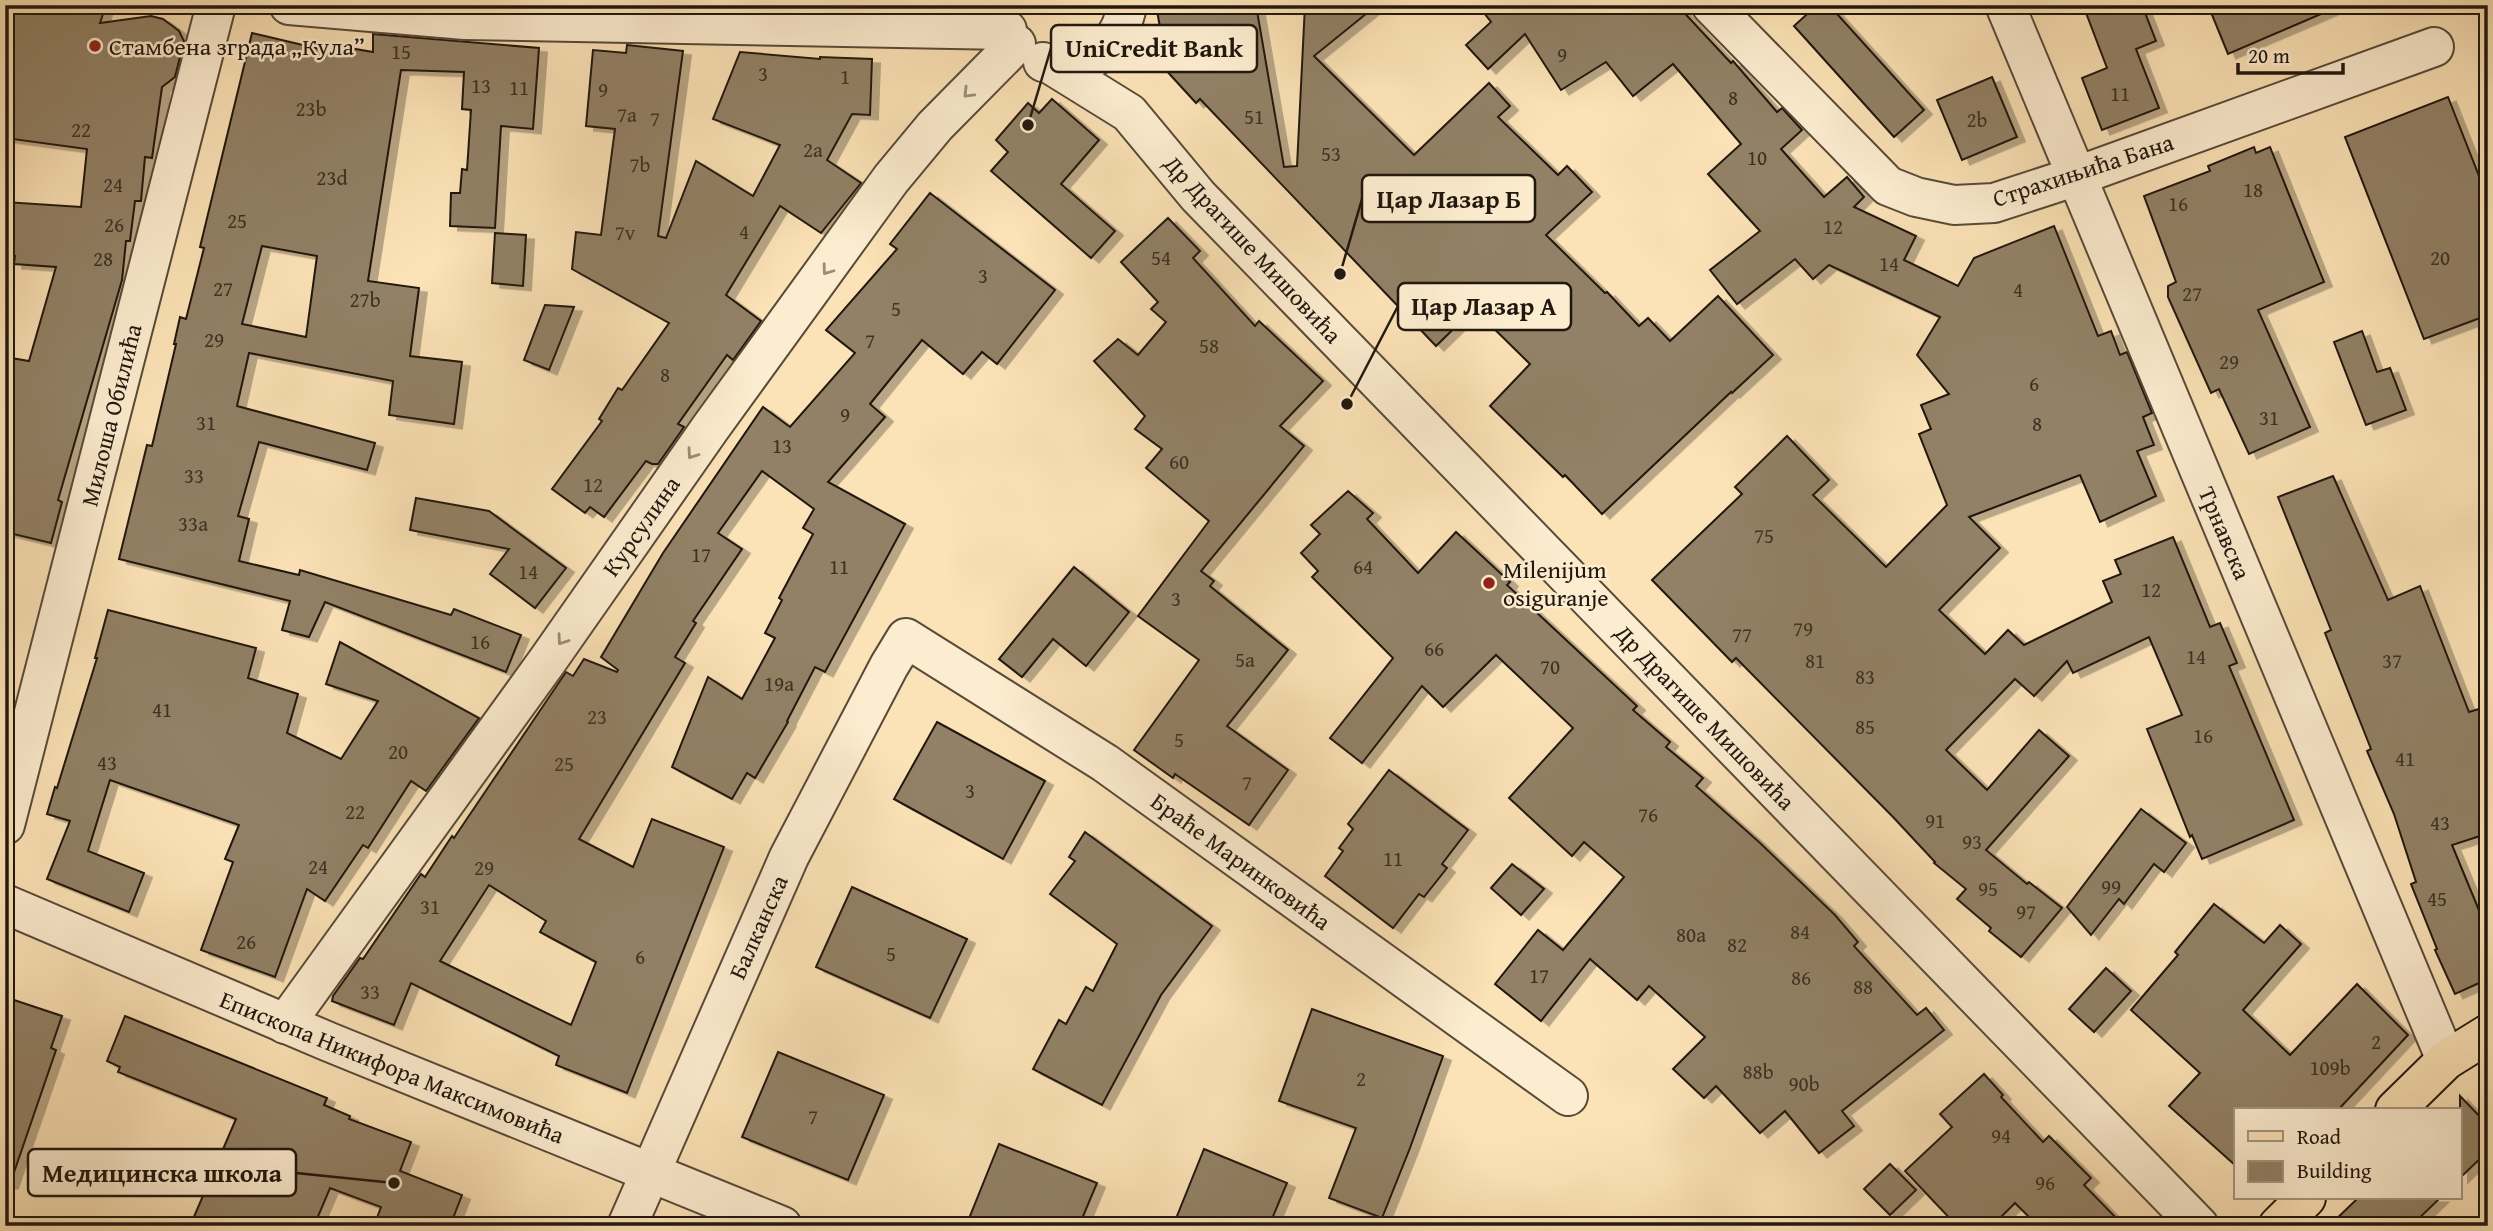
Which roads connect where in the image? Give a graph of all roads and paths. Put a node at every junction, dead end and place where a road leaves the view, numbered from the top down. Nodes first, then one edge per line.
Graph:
1 (216, 5) edge
2 (289, 5) edge
3 (1711, 5) edge
4 (2005, 5) edge
5 (1123, 19) edge
6 (1008, 27) edge
7 (2434, 47) dead end
8 (1050, 64) junction
9 (1129, 113) junction
10 (2077, 176) junction
11 (906, 638) joint
12 (5, 825) edge
13 (5, 904) edge
14 (285, 1024) junction
15 (2488, 1034) edge
16 (2445, 1060) junction
17 (1568, 1096) dead end
18 (2397, 1108) edge
19 (649, 1173) junction
20 (2304, 1200) edge
21 (627, 1226) edge
22 (782, 1226) edge
23 (2199, 1226) edge
24 (2278, 1226) edge

1 - 12 street, Милоша Обилића
2 - 6 street
3 - 10 street, Страхињића Бана
4 - 10 street, Трнавска
5 - 8 street
5 - 9 street, Др Драгише Мишовића
6 - 8 street, Др Драгише Мишовића
6 -> 14 street, Курсулина
7 - 10 street, Страхињића Бана
8 - 9 street, Др Драгише Мишовића
9 - 23 street, Др Драгише Мишовића
10 - 16 street, Трнавска
11 - 17 street, Браће Маринковића
11 - 19 street, Балканска
13 - 14 street, Епископа Никифора Максимовића
14 - 19 street, Епископа Никифора Максимовића
15 - 16 main road
16 - 18 main road
19 - 21 street, Балканска
19 - 22 street, Епископа Никифора Максимовића
20 - 24 main road

